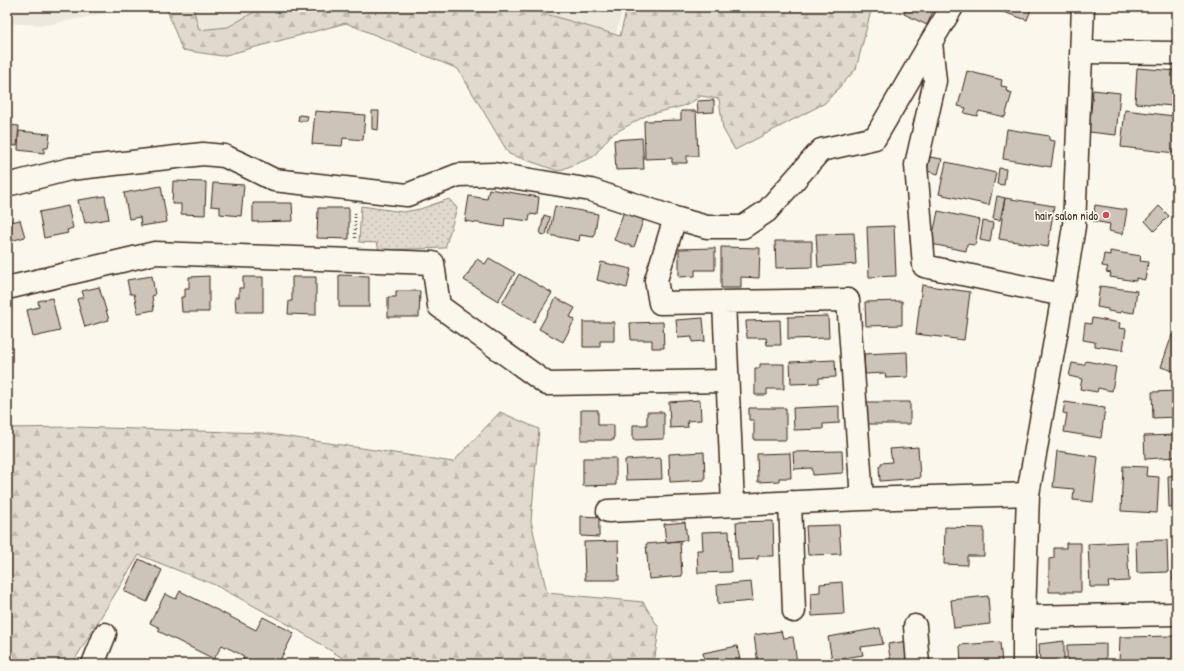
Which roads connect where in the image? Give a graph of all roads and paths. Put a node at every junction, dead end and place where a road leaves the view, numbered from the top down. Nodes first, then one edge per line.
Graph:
1 (952, 7) edge
2 (1083, 7) edge
3 (931, 42) junction
4 (1082, 52) junction
5 (1177, 53) edge
6 (7, 185) edge
7 (354, 189) junction
8 (675, 218) junction
9 (355, 260) junction
10 (7, 288) edge
11 (1063, 295) junction
12 (724, 302) junction
13 (727, 381) junction
14 (1028, 494) junction
15 (862, 499) junction
16 (790, 502) junction
17 (733, 505) junction
18 (608, 511) dead end
19 (794, 611) dead end
20 (1177, 614) edge
21 (1024, 617) junction
22 (914, 626) dead end
23 (105, 634) dead end
24 (93, 664) edge
25 (918, 664) edge
26 (1024, 664) edge

1 - 3 street
2 - 4 street
3 - 8 street
3 - 11 street
4 - 5 street
4 - 11 street
6 - 7 street
7 - 8 street
7 - 9 path
8 - 12 street
9 - 10 street
9 - 13 street
11 - 14 street
12 - 13 street
12 - 15 street
13 - 17 street
14 - 15 street
14 - 21 street
15 - 16 street
16 - 17 street
16 - 19 street
17 - 18 street
20 - 21 street
21 - 26 street
22 - 25 street
23 - 24 street

